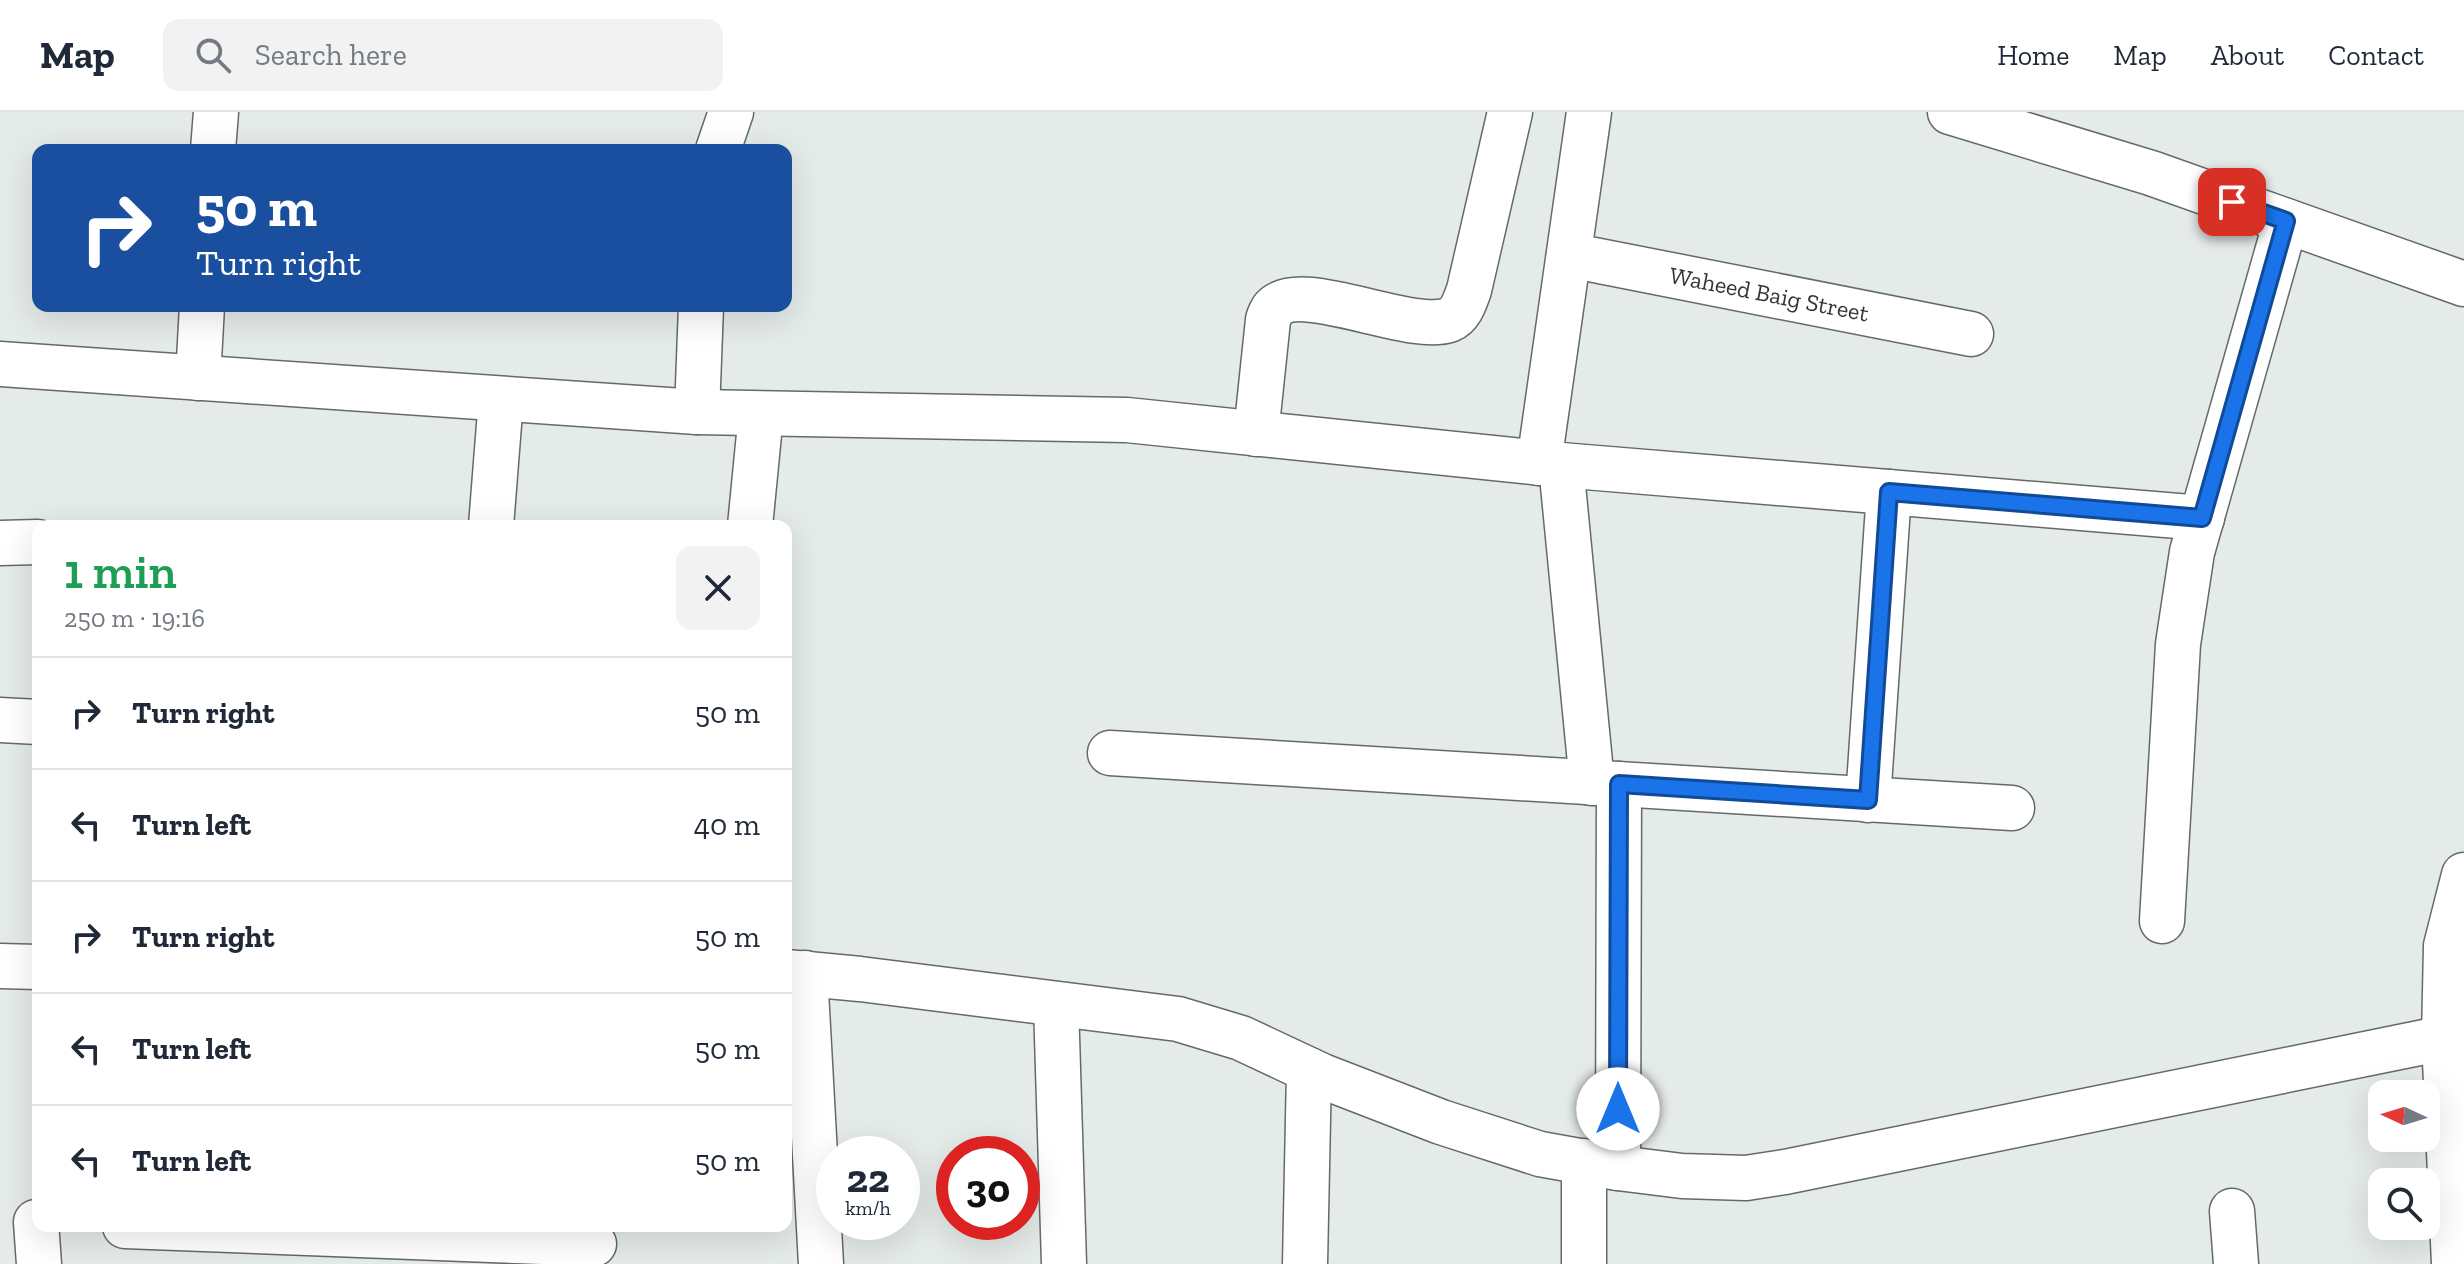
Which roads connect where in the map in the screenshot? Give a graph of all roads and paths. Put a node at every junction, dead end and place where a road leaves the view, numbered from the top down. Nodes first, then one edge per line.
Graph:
1 (216, 112) edge
2 (731, 112) edge
3 (1510, 112) edge
4 (1589, 112) edge
5 (1950, 112) edge
6 (213, 144) edge
7 (720, 144) edge
8 (2286, 221) junction
9 (1569, 255) junction
10 (2464, 284) edge
11 (202, 312) edge
12 (701, 312) edge
13 (1971, 334) dead end
14 (0, 364) edge
15 (198, 378) junction
16 (501, 399) junction
17 (697, 412) junction
18 (761, 414) junction
19 (1256, 434) junction
20 (1550, 464) junction
21 (1889, 492) junction
22 (2202, 518) junction
23 (491, 520) edge
24 (751, 520) edge
25 (32, 542) edge
26 (0, 543) edge
27 (0, 720) edge
28 (32, 722) edge
29 (1110, 753) dead end
30 (1606, 783) junction
31 (1868, 800) junction
32 (2012, 808) dead end
33 (2464, 875) edge
34 (2162, 921) dead end
35 (0, 966) edge
36 (32, 967) edge
37 (795, 972) edge
38 (1056, 1004) junction
39 (2444, 1038) junction
40 (1309, 1070) junction
41 (1601, 1165) junction
42 (2232, 1211) dead end
43 (170, 1232) edge
44 (595, 1245) edge
45 (299, 1249) edge
46 (821, 1264) edge
47 (1064, 1264) edge
48 (1305, 1264) edge
49 (1584, 1264) edge
50 (2236, 1264) edge
51 (2454, 1264) edge

1 - 6 street
2 - 7 street
3 - 19 street
4 - 9 street
5 - 8 street
8 - 10 street
8 - 22 street
9 - 13 street, Waheed Baig Street
9 - 20 street
11 - 15 street
12 - 17 street
14 - 15 street
15 - 16 street
16 - 17 street
16 - 23 street
17 - 18 street
18 - 19 street
18 - 24 street
19 - 20 street
20 - 21 street
20 - 30 street
21 - 22 street
21 - 31 street
22 - 34 street
25 - 26 street
27 - 28 street
29 - 30 street
30 - 31 street
30 - 41 street
31 - 32 street
33 - 39 street
35 - 36 street
37 - 38 street
37 - 46 street
38 - 40 street
38 - 47 street
39 - 41 street
39 - 51 street
40 - 41 street
40 - 48 street
41 - 49 street
42 - 50 street
43 - 45 street
44 - 45 street

